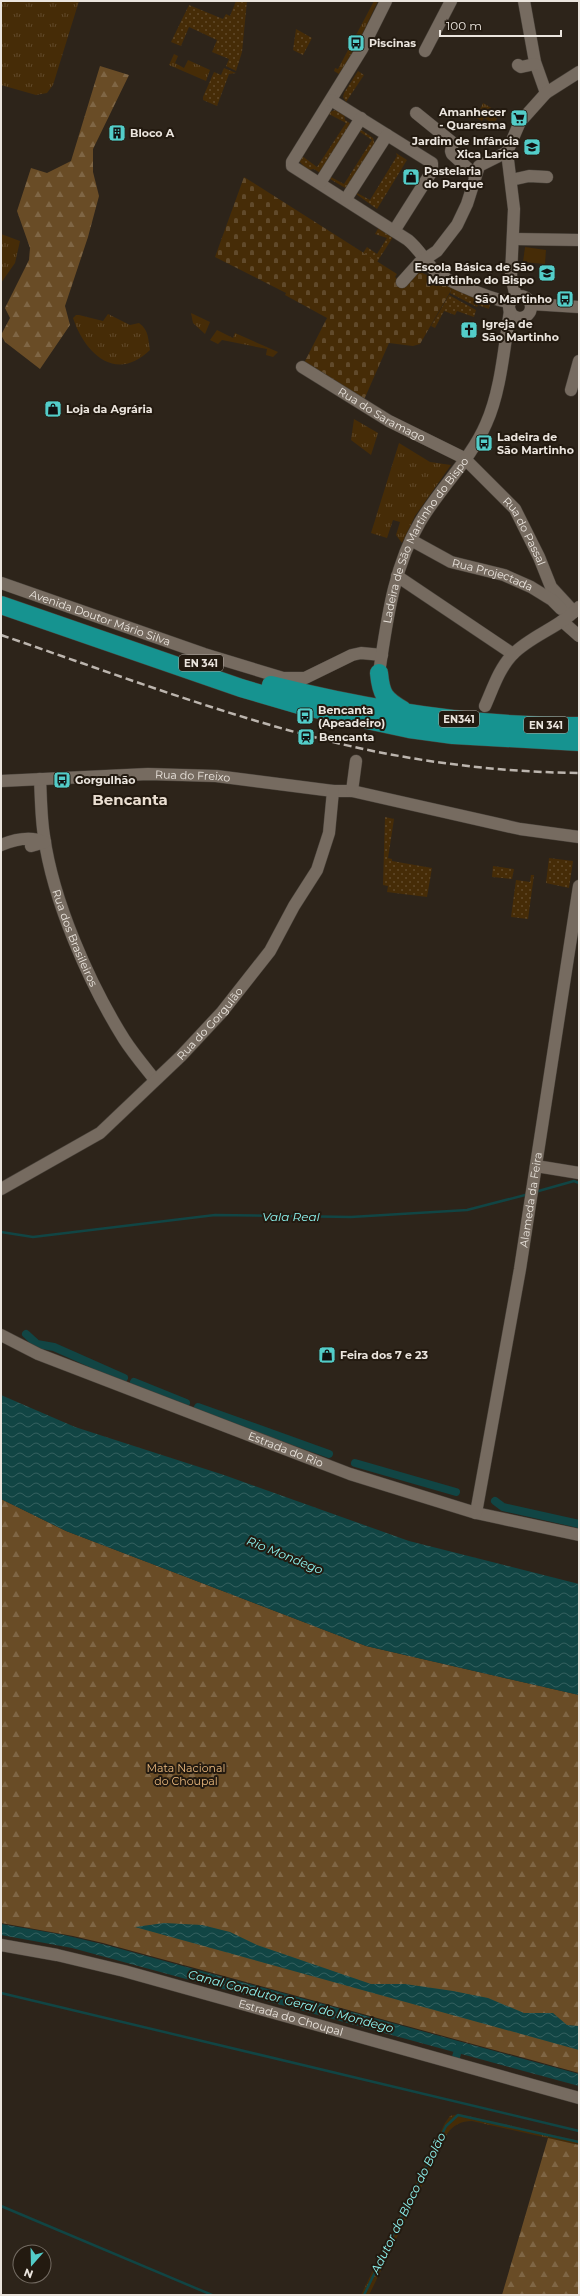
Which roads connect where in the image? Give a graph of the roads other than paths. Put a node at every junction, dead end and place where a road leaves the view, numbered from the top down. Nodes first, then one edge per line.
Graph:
1 (386, 1) edge
2 (451, 1) edge
3 (523, 3) edge
4 (425, 51) dead end
5 (536, 64) junction
6 (518, 65) dead end
7 (579, 72) edge
8 (546, 94) junction
9 (331, 100) junction
10 (416, 113) dead end
11 (361, 118) junction
12 (387, 134) junction
13 (507, 152) junction
14 (475, 174) junction
15 (548, 177) dead end
16 (511, 180) junction
17 (320, 183) junction
18 (346, 199) junction
19 (394, 231) junction
20 (514, 240) junction
21 (579, 240) edge
22 (426, 259) junction
23 (402, 282) dead end
24 (512, 303) junction
25 (579, 307) edge
26 (529, 311) junction
27 (504, 344) junction
28 (579, 361) edge
29 (302, 367) dead end
30 (571, 390) dead end
31 (464, 458) junction
32 (411, 540) junction
33 (397, 576) junction
34 (1, 583) edge
35 (1, 593) edge
36 (1, 605) edge
37 (571, 614) edge
38 (579, 636) edge
39 (513, 654) junction
40 (382, 655) junction
41 (379, 673) junction
42 (344, 701) junction
43 (485, 706) dead end
44 (407, 712) junction
45 (512, 724) joint
46 (579, 726) edge
47 (579, 742) edge
48 (356, 761) dead end
49 (40, 779) junction
50 (1, 781) edge
51 (333, 791) junction
52 (352, 791) junction
53 (579, 837) edge
54 (45, 842) junction
55 (1, 845) edge
56 (31, 846) dead end
57 (579, 886) edge
58 (575, 938) edge
59 (155, 1080) junction
60 (536, 1163) junction
61 (579, 1167) edge
62 (579, 1173) edge
63 (1, 1189) edge
64 (2, 1333) edge
65 (476, 1512) junction
66 (579, 1535) edge
67 (1, 1945) edge
68 (579, 2098) edge

1 - 9 street
2 - 4 street
3 - 5 street
5 - 6 street
5 - 8 street
7 - 8 street
8 - 13 street
9 - 11 street
9 - 17 street
10 - 14 street
11 - 12 street
11 - 17 street
12 - 18 street
12 - 19 street
13 - 14 street
13 - 16 street
14 - 22 street
15 - 16 street
16 - 20 street
17 - 18 street
18 - 19 street
19 - 22 street
20 - 21 street
20 - 24 street
22 - 23 street
22 - 24 street
24 - 26 street
24 - 26 street
24 - 27 street, Ladeira de São Martinho do Bispo
25 - 26 street
26 - 27 street
27 - 31 street, Ladeira de São Martinho do Bispo
28 - 30 street
29 - 31 street, Rua do Saramago
31 - 32 street, Ladeira de São Martinho do Bispo
31 - 37 street, Rua do Passal
32 - 33 street, Ladeira de São Martinho do Bispo
32 - 37 street, Rua Projectada
33 - 39 street
33 - 40 street, Ladeira de São Martinho do Bispo
34 - 40 street, Avenida Doutor Mário Silva
35 - 42 highway, EN 341
36 - 47 highway, EN 341
37 - 38 street
37 - 39 street
39 - 43 street
40 - 41 street, Ladeira de São Martinho do Bispo
41 - 42 highway
41 - 44 highway
42 - 44 highway, EN 341
44 - 45 highway, EN341
45 - 46 highway, EN 341
48 - 52 street
49 - 50 street, Rua do Freixo
49 - 51 street, Rua do Freixo
49 - 54 street, Rua dos Brasileiros
51 - 52 street, Rua do Freixo
51 - 59 street, Rua do Gorgulão
52 - 53 street, Rua do Freixo
54 - 55 street
54 - 56 street
54 - 59 street, Rua dos Brasileiros
57 - 58 street, Alameda da Feira
58 - 60 street, Alameda da Feira
59 - 63 street, Rua do Gorgulão
60 - 61 street
60 - 62 street
60 - 65 street, Alameda da Feira
64 - 65 street, Estrada do Rio
65 - 66 street, Estrada do Rio
67 - 68 street, Estrada do Choupal

